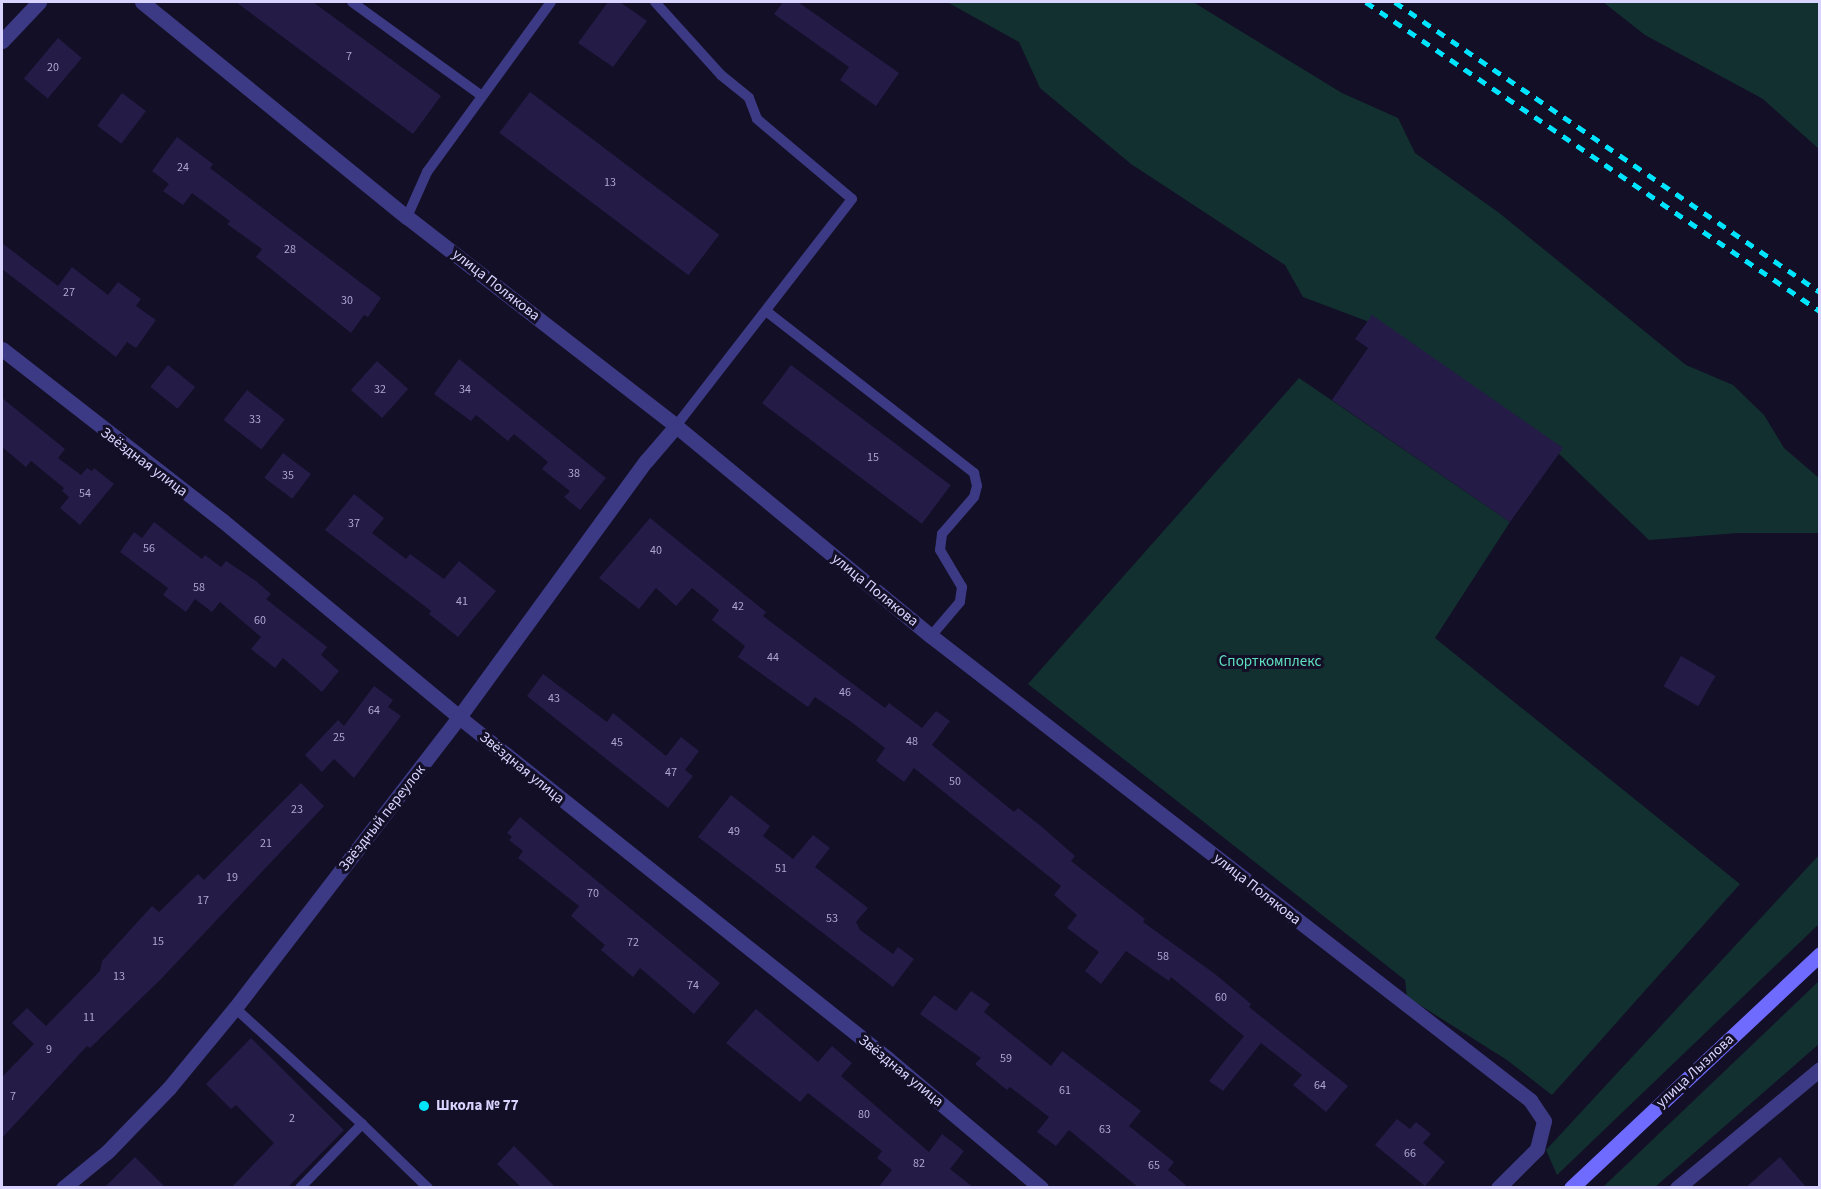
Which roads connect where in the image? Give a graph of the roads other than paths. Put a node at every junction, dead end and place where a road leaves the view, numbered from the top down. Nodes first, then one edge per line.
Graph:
1 (39, 2) edge
2 (142, 2) edge
3 (352, 2) edge
4 (550, 2) edge
5 (655, 2) edge
6 (2, 41) edge
7 (482, 96) junction
8 (407, 217) junction
9 (766, 311) junction
10 (2, 349) edge
11 (676, 426) junction
12 (931, 636) junction
13 (459, 717) junction
14 (1820, 954) edge
15 (235, 1008) junction
16 (1820, 1069) edge
17 (362, 1124) junction
18 (63, 1188) edge
19 (300, 1188) edge
20 (428, 1188) edge
21 (1041, 1188) edge
22 (1498, 1188) edge
23 (1571, 1188) edge
24 (1677, 1188) edge

1 - 6 street
2 - 8 street, улица Полякова
3 - 7 lane
4 - 7 lane
5 - 9 lane
7 - 8 lane
8 - 11 street, улица Полякова
9 - 11 lane
9 - 12 lane
10 - 13 street, Звёздная улица
11 - 12 street, улица Полякова
11 - 13 street, Звёздный переулок
12 - 22 street, улица Полякова
13 - 15 street, Звёздный переулок
13 - 21 street, Звёздная улица
14 - 23 main road, улица Лызлова
15 - 17 lane
15 - 18 street, Звёздный переулок
16 - 24 street
17 - 19 lane
17 - 20 lane

